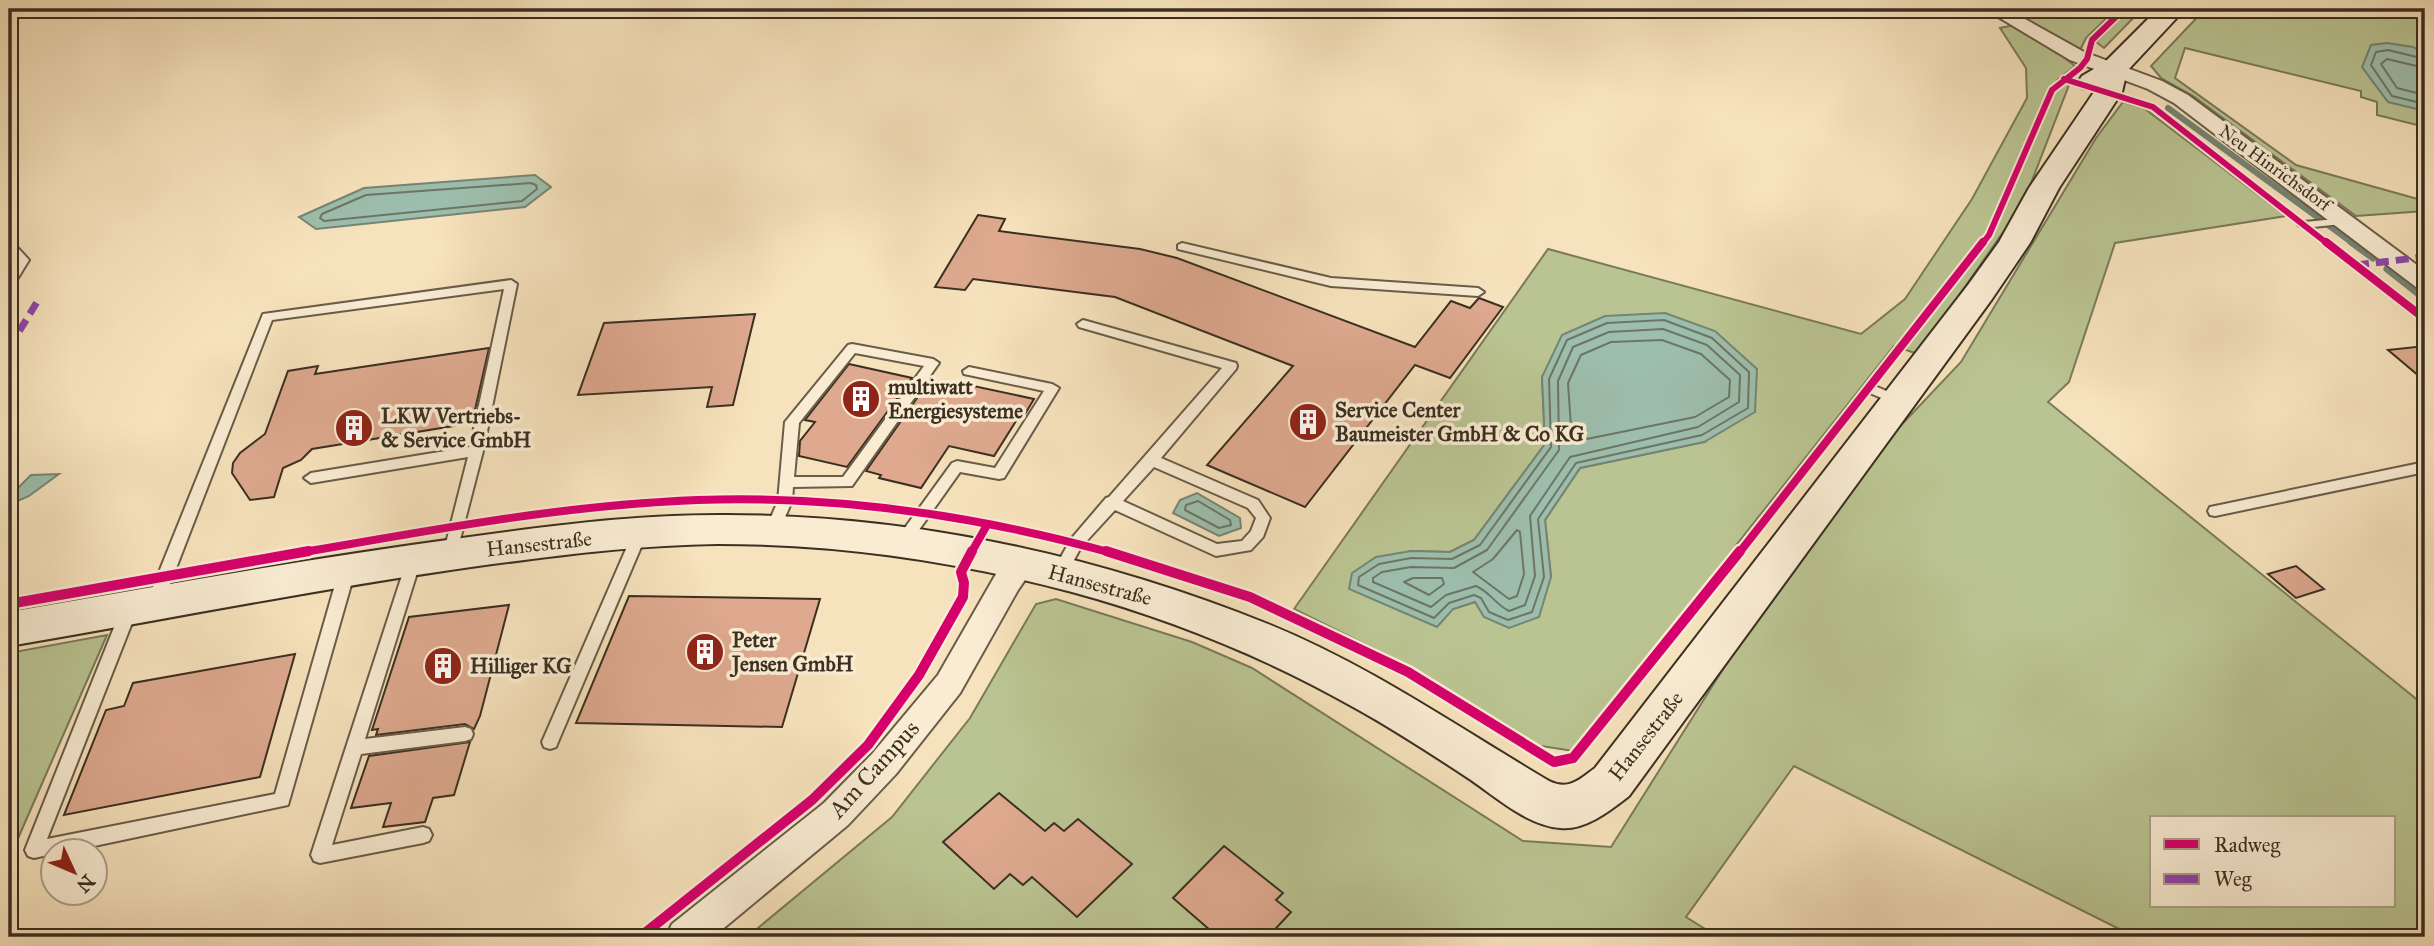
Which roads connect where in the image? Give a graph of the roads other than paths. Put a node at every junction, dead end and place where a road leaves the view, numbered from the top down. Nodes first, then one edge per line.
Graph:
1 (1994, 9) edge
2 (2172, 9) edge
3 (2114, 69) junction
4 (2347, 221) junction
5 (2304, 225) dead end
6 (1182, 247) dead end
7 (9, 251) edge
8 (2425, 282) edge
9 (9, 283) edge
10 (1478, 292) dead end
11 (1083, 324) dead end
12 (969, 370) dead end
13 (476, 451) junction
14 (1152, 460) junction
15 (2425, 467) edge
16 (311, 478) dead end
17 (785, 482) junction
18 (1111, 502) junction
19 (2215, 511) dead end
20 (772, 531) junction
21 (640, 534) junction
22 (904, 540) junction
23 (432, 557) junction
24 (1021, 564) junction
25 (347, 570) junction
26 (1060, 573) junction
27 (142, 606) junction
28 (9, 629) edge
29 (465, 734) dead end
30 (550, 742) dead end
31 (356, 747) junction
32 (423, 835) dead end
33 (685, 937) edge

1 - 3 street, Neu Hinrichsdorf
2 - 3 street
3 - 4 street, Neu Hinrichsdorf
3 - 26 street, Hansestraße
4 - 5 lane
4 - 8 street, Neu Hinrichsdorf
6 - 10 lane
7 - 9 lane
11 - 14 lane
12 - 22 lane
13 - 16 lane
13 - 23 lane
13 - 27 lane
14 - 18 lane
14 - 18 lane
15 - 19 lane
17 - 17 lane
17 - 20 lane
18 - 26 lane
20 - 21 street, Hansestraße
20 - 22 street, Hansestraße
21 - 23 street, Hansestraße
21 - 30 lane
22 - 24 street, Hansestraße
23 - 25 street, Hansestraße
23 - 31 lane
24 - 26 street, Hansestraße
24 - 33 street, Am Campus
25 - 27 street, Hansestraße
25 - 27 lane
27 - 28 street, Hansestraße
29 - 31 lane
31 - 32 lane

